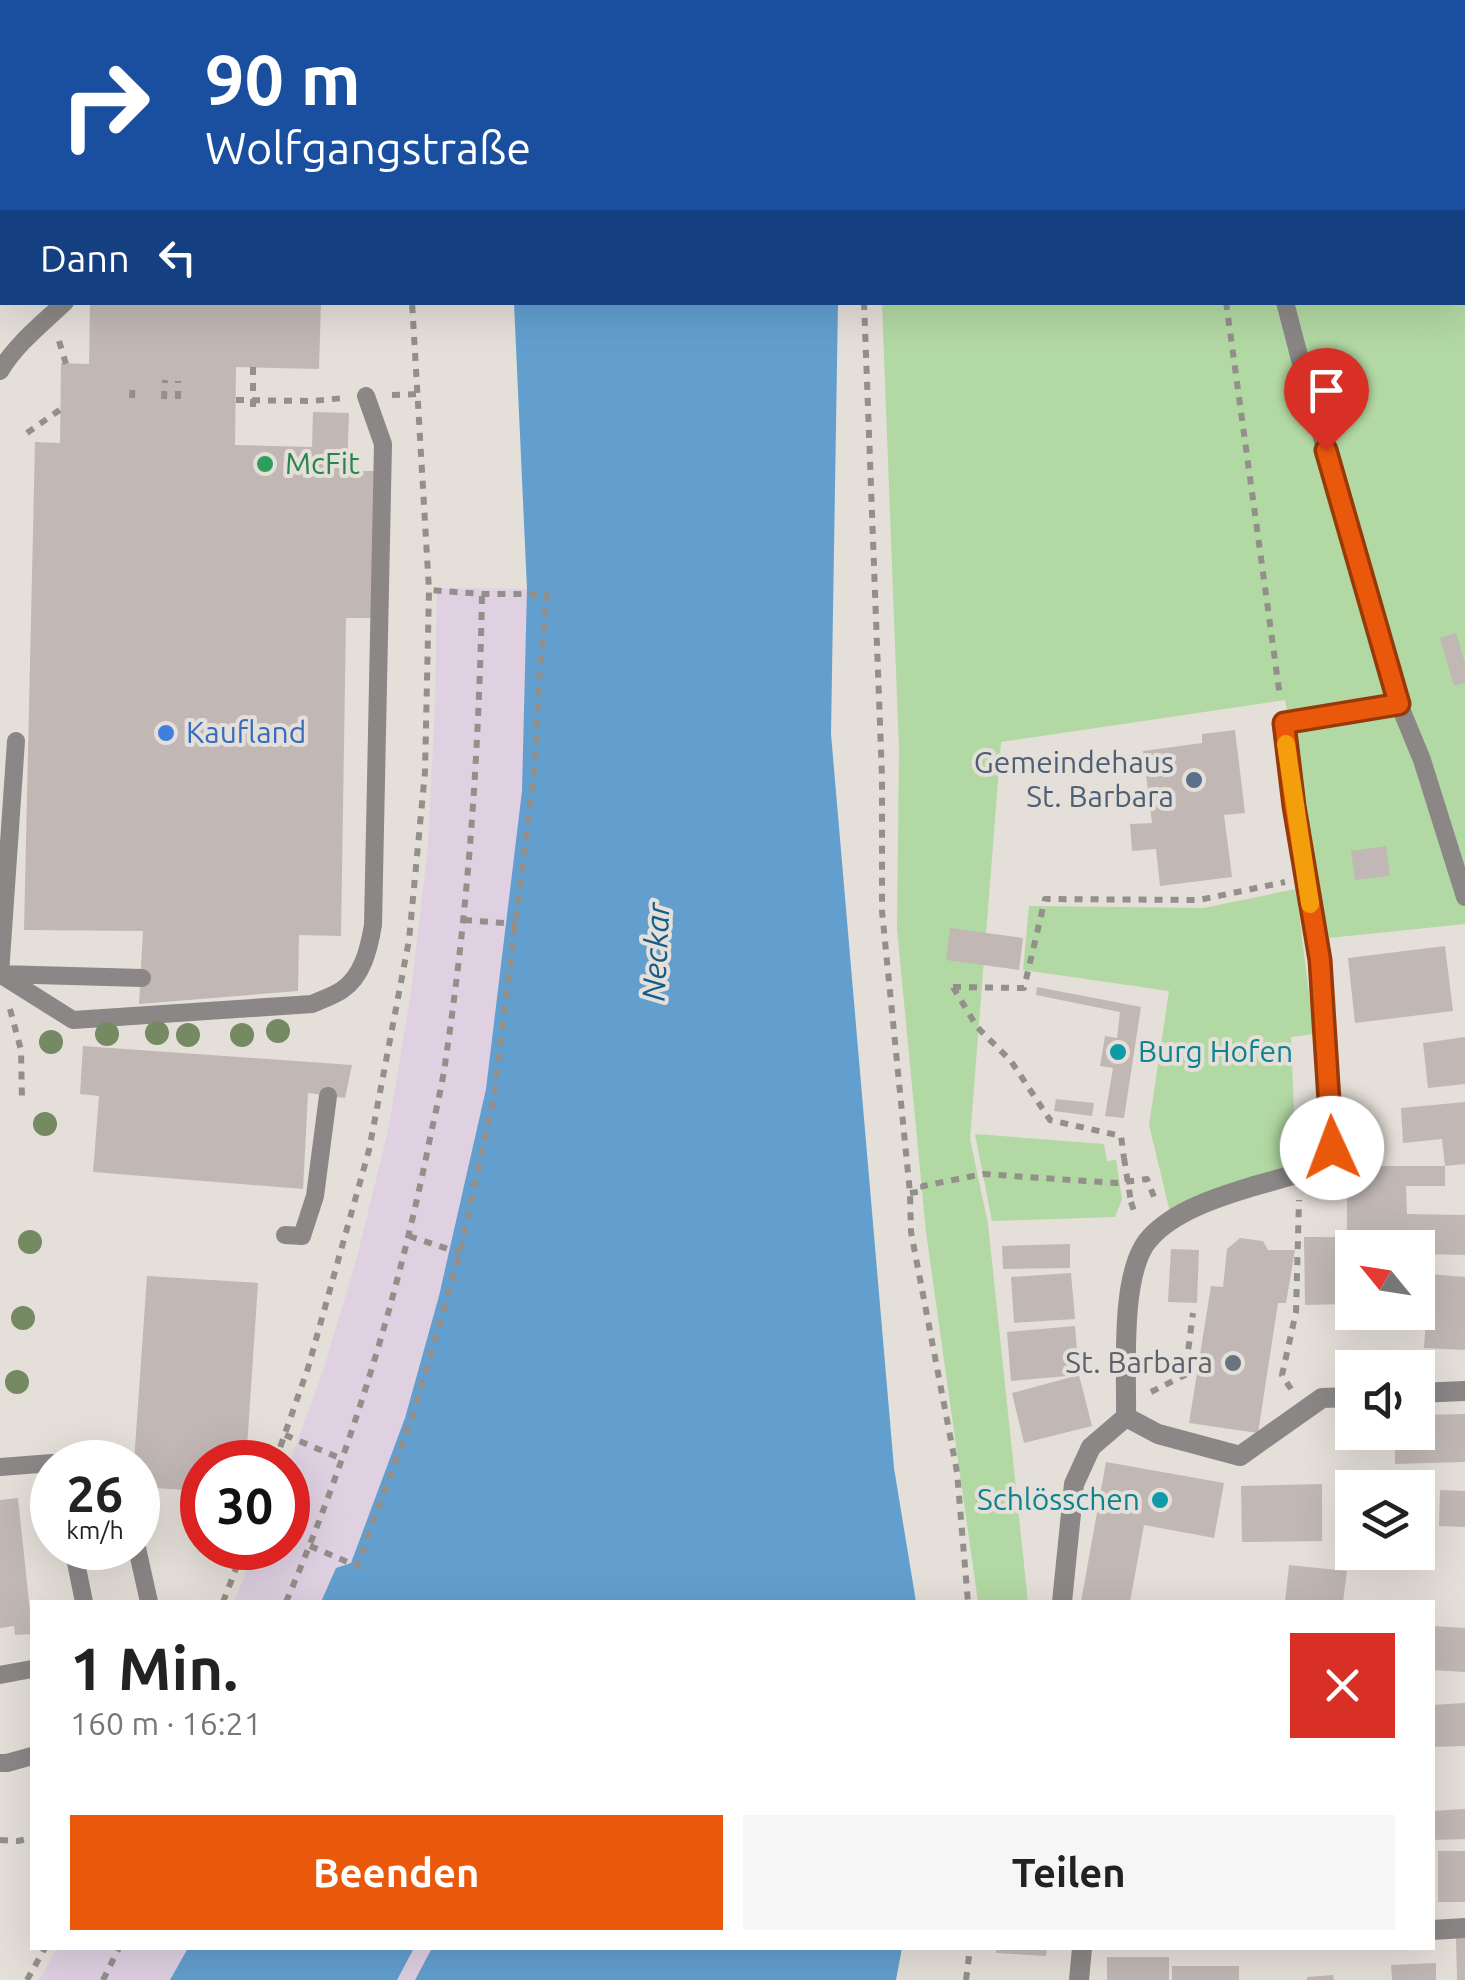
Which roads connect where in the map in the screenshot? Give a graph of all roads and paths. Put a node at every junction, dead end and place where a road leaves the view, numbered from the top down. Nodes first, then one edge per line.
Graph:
1 (62, 305) edge
2 (864, 305) edge
3 (1226, 305) edge
4 (1286, 305) edge
5 (253, 367) dead end
6 (0, 371) edge
7 (164, 380) dead end
8 (178, 381) dead end
9 (133, 382) dead end
10 (366, 396) joint
11 (132, 398) dead end
12 (164, 399) dead end
13 (178, 399) dead end
14 (236, 400) dead end
15 (254, 400) junction
16 (293, 401) junction
17 (60, 410) dead end
18 (253, 411) dead end
19 (294, 412) dead end
20 (28, 433) dead end
21 (429, 590) dead end
22 (482, 594) junction
23 (1399, 704) junction
24 (1284, 723) junction
25 (16, 741) dead end
26 (1306, 878) junction
27 (1465, 897) edge
28 (464, 920) junction
29 (517, 924) junction
30 (0, 974) edge
31 (142, 978) dead end
32 (328, 1096) dead end
33 (22, 1100) dead end
34 (910, 1193) junction
35 (1131, 1202) dead end
36 (1299, 1220) dead end
37 (1164, 1224) junction
38 (285, 1235) dead end
39 (410, 1236) junction
40 (460, 1253) junction
41 (1194, 1313) dead end
42 (1465, 1391) edge
43 (1435, 1392) edge
44 (1335, 1398) edge
45 (1126, 1409) junction
46 (1306, 1410) junction
47 (285, 1435) dead end
48 (342, 1459) junction
49 (30, 1462) edge
50 (0, 1467) edge
51 (310, 1546) joint
52 (77, 1570) edge
53 (142, 1570) edge
54 (235, 1570) edge
55 (300, 1570) edge
56 (84, 1600) edge
57 (149, 1600) edge
58 (224, 1600) edge
59 (287, 1600) edge
60 (968, 1600) edge
61 (1062, 1600) edge
62 (30, 1669) edge
63 (0, 1675) edge
64 (30, 1757) edge
65 (0, 1762) edge
66 (30, 1838) edge
67 (0, 1840) edge
68 (1465, 1928) edge
69 (1435, 1930) edge
70 (44, 1950) edge
71 (118, 1950) edge
72 (970, 1950) edge
73 (1082, 1950) edge
74 (28, 1980) edge
75 (103, 1980) edge
76 (966, 1980) edge
77 (1079, 1980) edge

1 - 6 lane
2 - 34 path
3 - 24 path
4 - 23 lane
5 - 15 path
7 - 12 path
8 - 13 path
9 - 11 path
10 - 16 path
10 - 30 lane
14 - 15 path
15 - 16 path
15 - 18 path
16 - 19 path
17 - 20 path
21 - 22 path
22 - 28 path
22 - 29 path
23 - 24 street
23 - 27 lane
24 - 26 street
25 - 30 lane
26 - 35 path, bridge
26 - 37 street
28 - 29 path
28 - 39 path
29 - 40 path
30 - 31 lane
30 - 33 path
32 - 38 lane
34 - 37 path
34 - 60 path
36 - 46 path
37 - 45 street
39 - 40 path
39 - 48 path
40 - 51 path
41 - 45 path
42 - 43 street
44 - 46 street
45 - 46 street
45 - 61 street
47 - 48 path
48 - 51 path
49 - 50 lane
52 - 56 lane
53 - 57 lane
54 - 58 path
55 - 59 path
62 - 63 lane
64 - 65 lane
66 - 67 path
68 - 69 street
70 - 74 path
71 - 75 path
72 - 76 path
73 - 77 street

